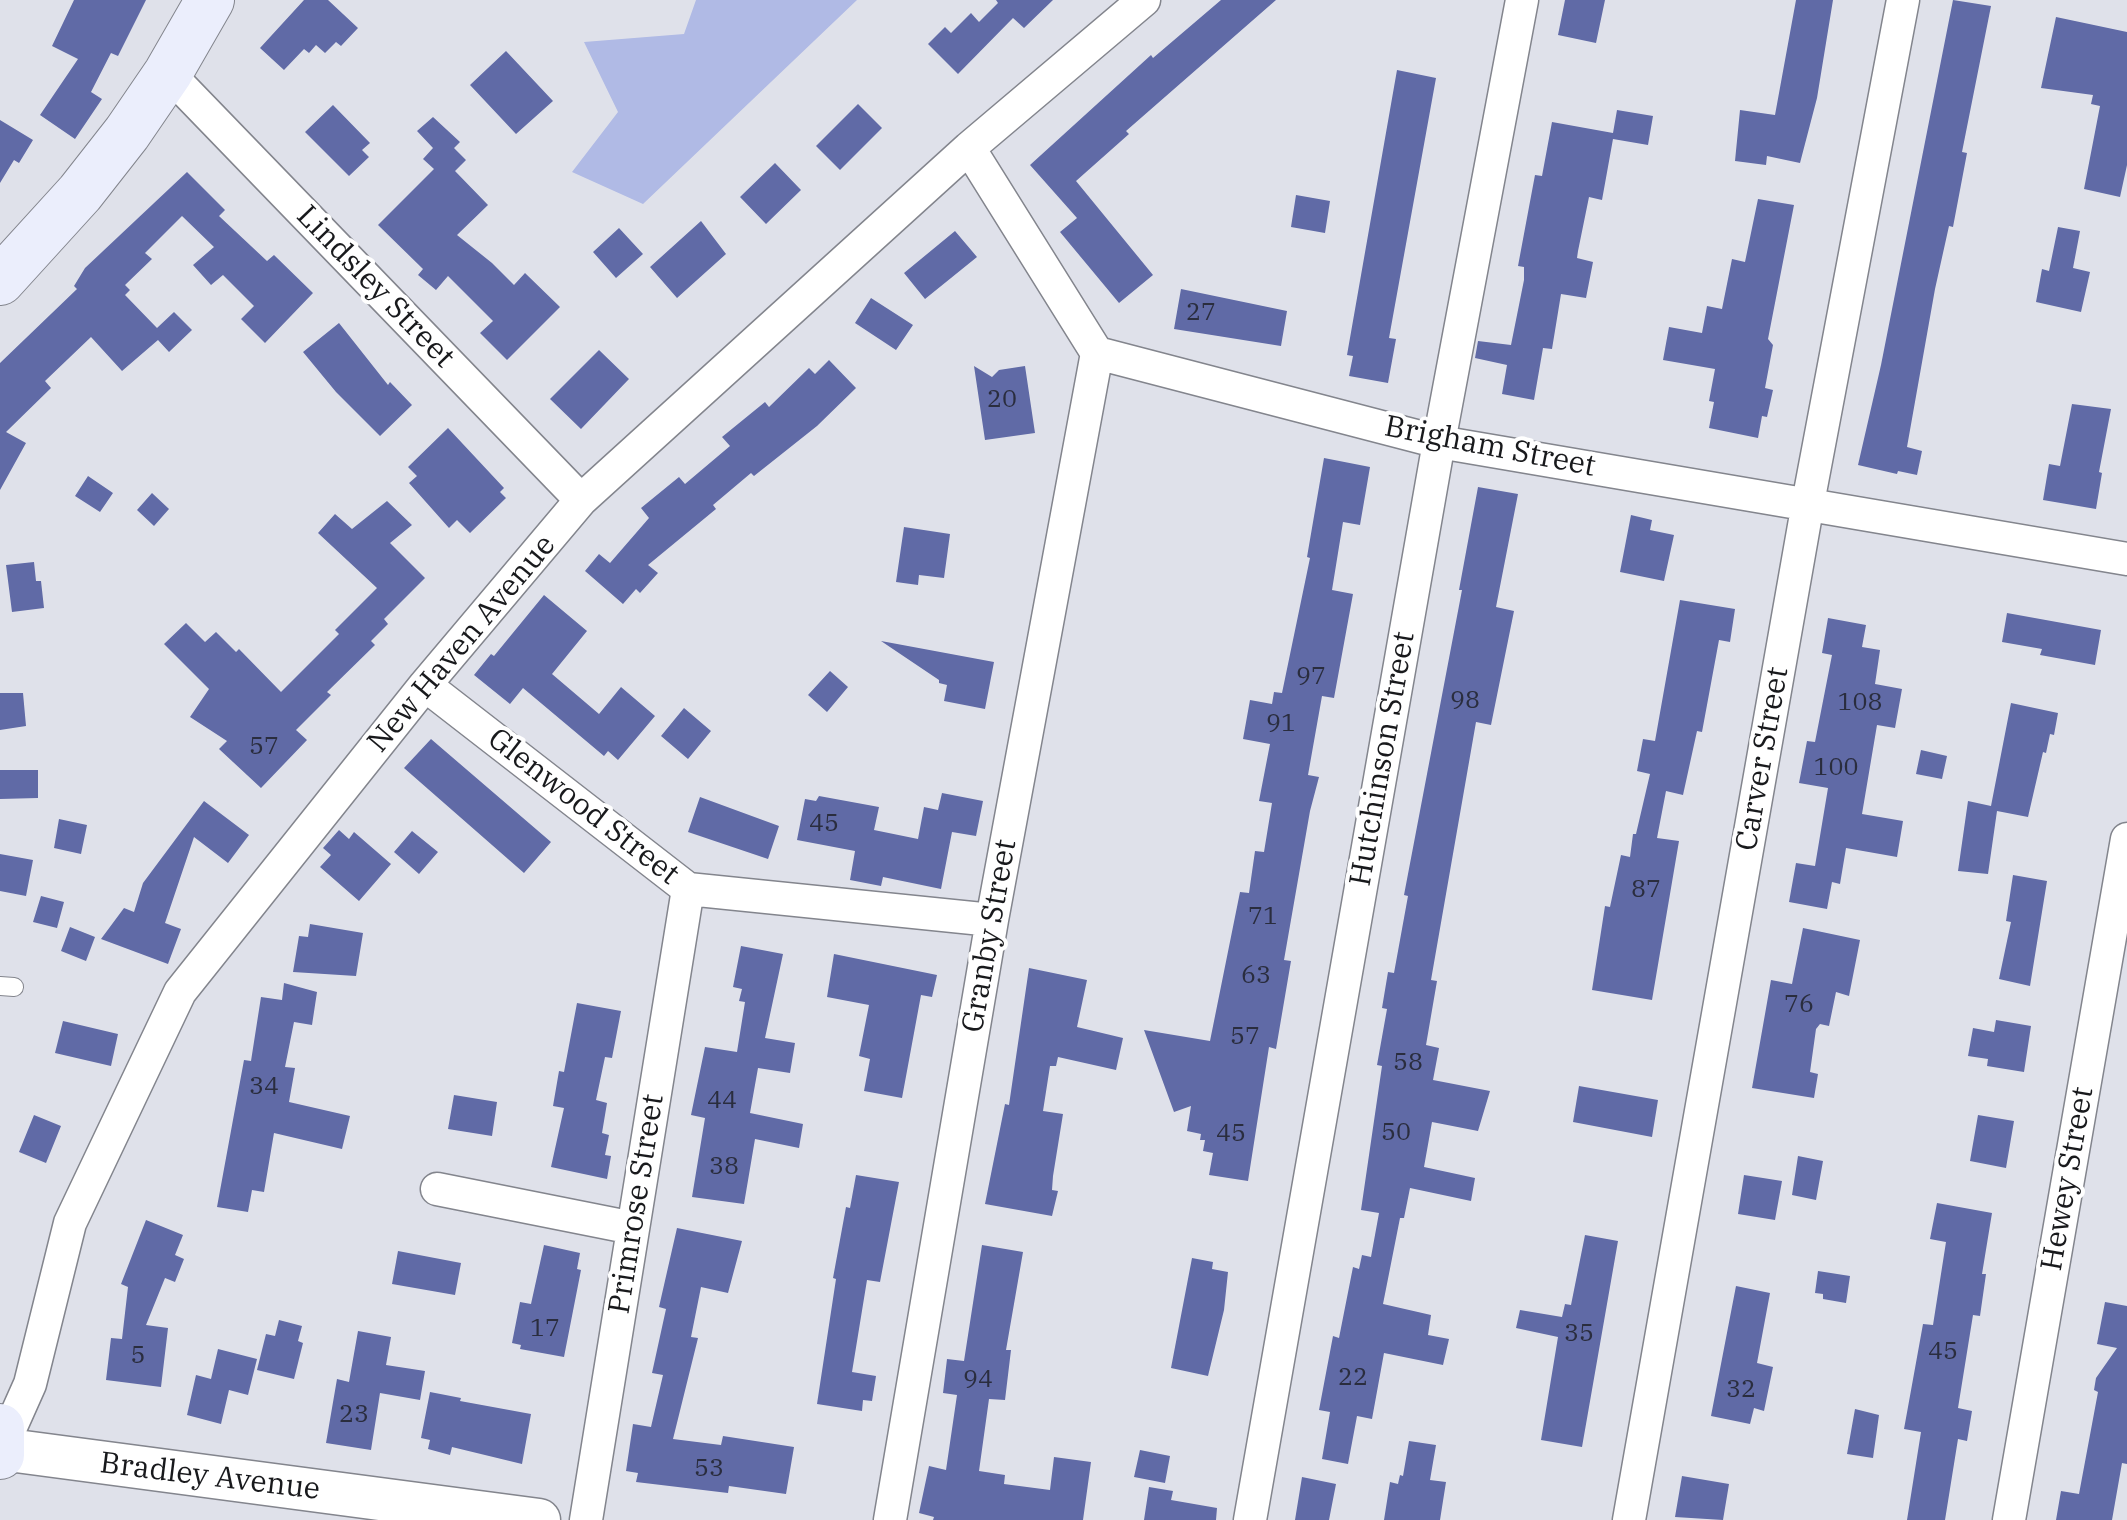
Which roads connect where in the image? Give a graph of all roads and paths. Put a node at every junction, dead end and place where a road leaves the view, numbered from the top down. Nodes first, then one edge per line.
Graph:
1 (210, 0) edge
2 (1144, 0) edge
3 (1522, 0) edge
4 (1903, 0) edge
5 (168, 74) junction
6 (968, 148) junction
7 (0, 281) edge
8 (1097, 354) junction
9 (1439, 442) junction
10 (581, 500) junction
11 (1808, 502) junction
12 (2127, 559) edge
13 (425, 686) junction
14 (2127, 838) edge
15 (688, 889) junction
16 (992, 920) junction
17 (437, 1189) dead end
18 (634, 1228) junction
19 (0, 1428) edge
20 (0, 1452) edge
21 (539, 1520) edge
22 (586, 1520) edge
23 (890, 1520) edge
24 (1250, 1520) edge
25 (1629, 1520) edge
26 (2009, 1520) edge

1 - 5 main road
2 - 6 street, New Haven Avenue
3 - 9 street, Hutchinson Street
4 - 11 street, Carver Street
5 - 7 main road
5 - 10 street, Lindsley Street
6 - 8 street
6 - 10 street, New Haven Avenue
8 - 9 street, Brigham Street
8 - 16 street, Granby Street
9 - 11 street, Brigham Street
9 - 24 street, Hutchinson Street
10 - 13 street, New Haven Avenue
11 - 12 street, Brigham Street
11 - 25 street, Carver Street
13 - 15 street, Glenwood Street
13 - 20 street, New Haven Avenue
14 - 26 street, Hewey Street
15 - 16 street, Glenwood Street
15 - 18 street, Primrose Street
16 - 23 street, Granby Street
17 - 18 street
18 - 22 street, Primrose Street
19 - 20 main road
20 - 21 street, Bradley Avenue

